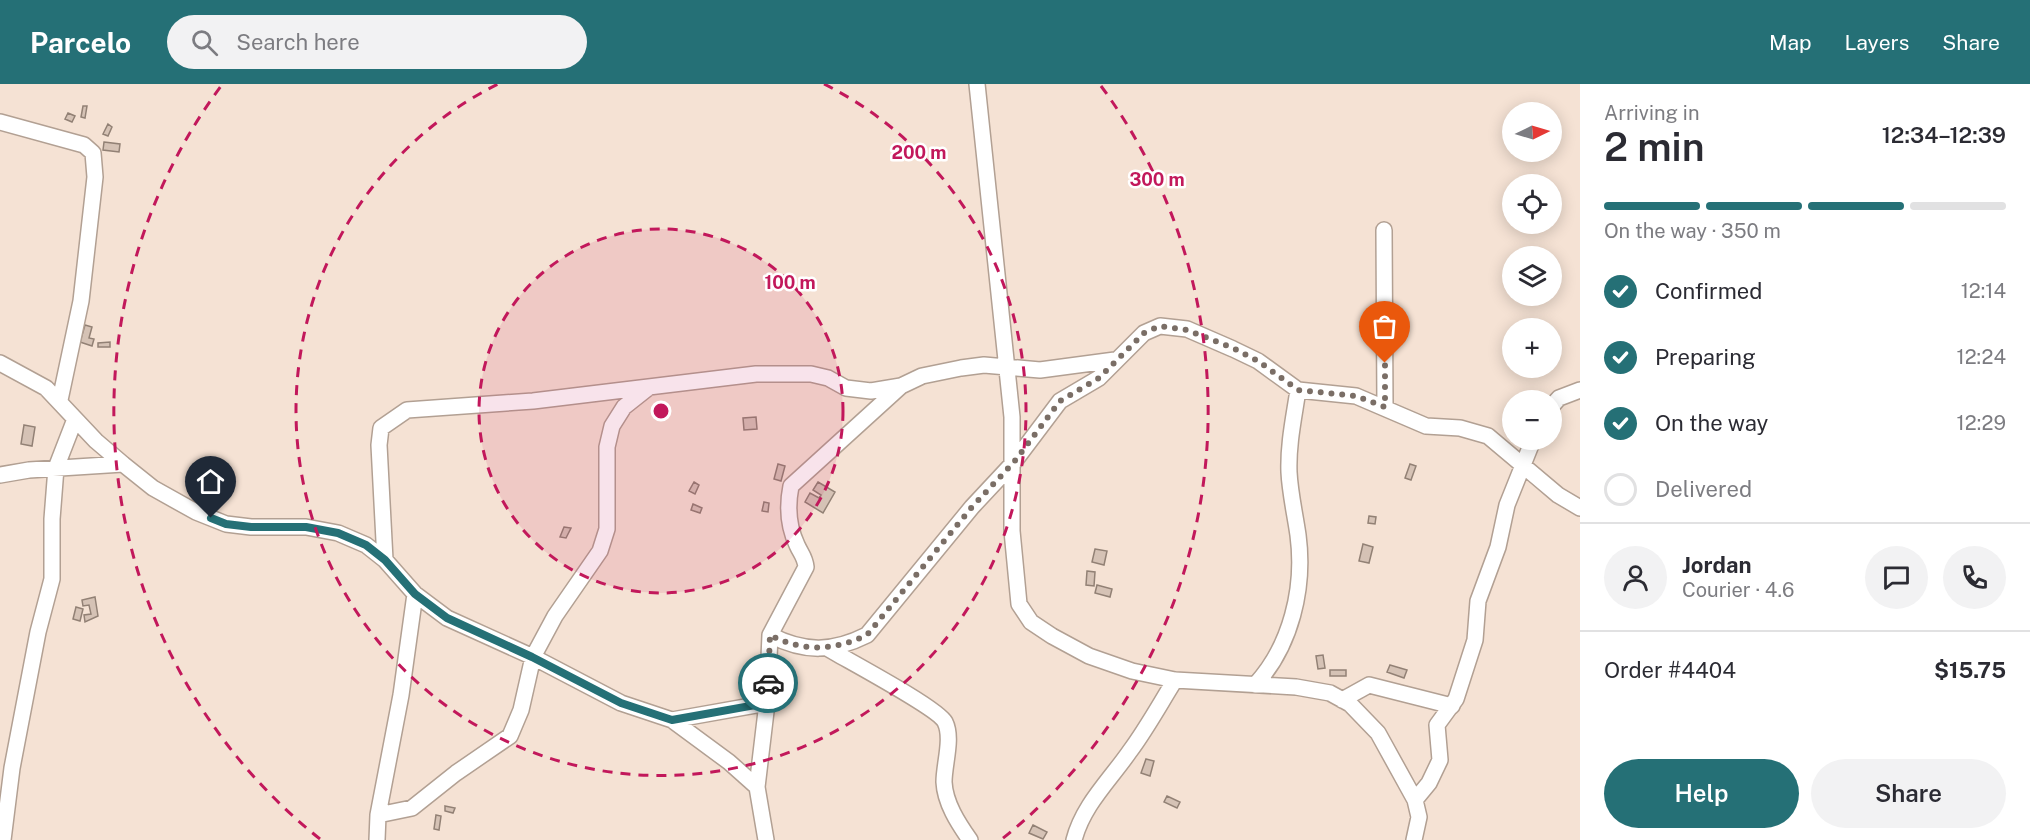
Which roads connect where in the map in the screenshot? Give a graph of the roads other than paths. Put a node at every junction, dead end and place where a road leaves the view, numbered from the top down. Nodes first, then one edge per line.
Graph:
1 (977, 84) edge
2 (0, 122) edge
3 (1384, 230) dead end
4 (1115, 360) junction
5 (0, 363) edge
6 (1007, 367) junction
7 (901, 386) junction
8 (648, 388) junction
9 (1298, 390) junction
10 (1580, 390) edge
11 (1562, 397) edge
12 (60, 400) junction
13 (1385, 407) junction
14 (75, 419) junction
15 (1528, 450) edge
16 (1014, 462) junction
17 (1521, 463) junction
18 (123, 465) junction
19 (56, 468) junction
20 (0, 475) edge
21 (1580, 508) edge
22 (385, 560) junction
23 (415, 594) junction
24 (770, 635) junction
25 (827, 648) junction
26 (532, 657) junction
27 (1175, 680) junction
28 (1255, 685) junction
29 (1342, 700) junction
30 (767, 703) junction
31 (1452, 706) junction
32 (672, 720) junction
33 (757, 787) junction
34 (1415, 800) junction
35 (378, 815) junction
36 (3, 840) edge
37 (377, 840) edge
38 (766, 840) edge
39 (970, 840) edge
40 (1074, 840) edge
41 (1414, 840) edge

1 - 6 street
2 - 12 street
3 - 13 street
4 - 6 street
4 - 9 street
4 - 16 street
5 - 12 street
6 - 7 street
6 - 16 street
7 - 8 street
7 - 24 street
8 - 22 street
8 - 26 street
9 - 13 street
9 - 28 street
10 - 11 street
12 - 14 street
13 - 17 street
14 - 18 street
14 - 19 street
15 - 17 street
16 - 25 street
16 - 27 street
17 - 21 street
17 - 31 street
18 - 19 street
18 - 22 street
19 - 20 street
19 - 36 street
22 - 23 street
23 - 26 street
23 - 35 street
24 - 25 street
24 - 30 street
25 - 39 street
26 - 32 street
26 - 35 street
27 - 28 street
27 - 40 street
28 - 29 street
29 - 31 street
29 - 34 street
30 - 32 street
30 - 33 street
31 - 34 street
32 - 33 street
33 - 38 street
34 - 41 street
35 - 37 street

